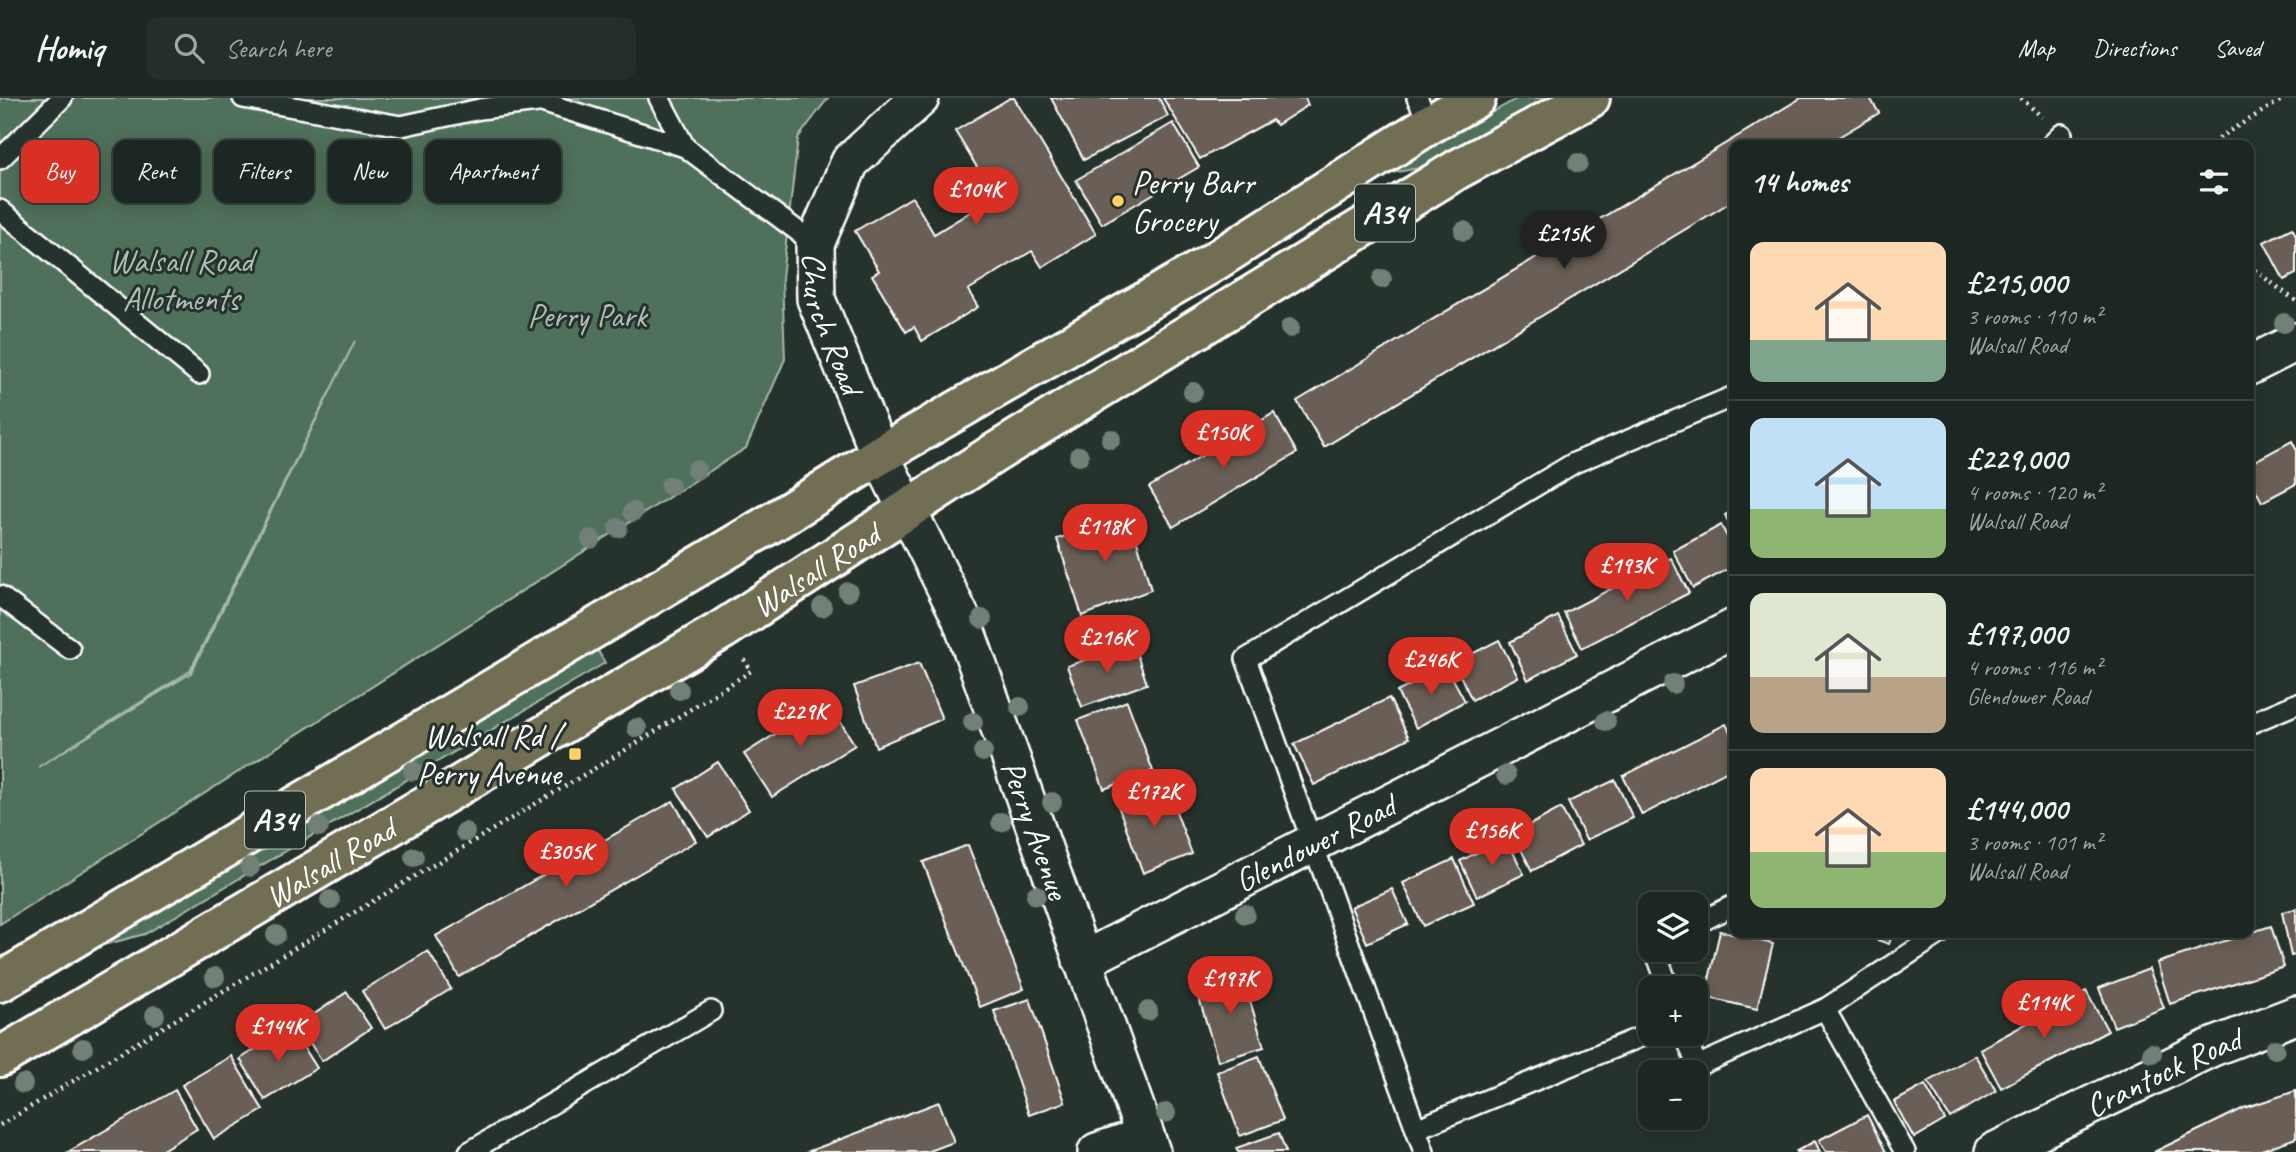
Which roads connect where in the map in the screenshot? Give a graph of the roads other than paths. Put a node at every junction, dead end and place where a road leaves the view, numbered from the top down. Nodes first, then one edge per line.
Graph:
1 (62, 98) edge
2 (243, 98) edge
3 (659, 98) edge
4 (920, 98) edge
5 (1476, 98) edge
6 (1590, 98) edge
7 (534, 100) edge
8 (559, 103) edge
9 (1423, 111) edge
10 (685, 147) junction
11 (0, 159) edge
12 (0, 210) edge
13 (815, 244) junction
14 (2296, 342) edge
15 (2254, 363) edge
16 (199, 374) dead end
17 (1729, 398) edge
18 (880, 455) junction
19 (908, 511) junction
20 (0, 596) edge
21 (1729, 631) edge
22 (70, 649) dead end
23 (2296, 704) edge
24 (2254, 722) edge
25 (1313, 843) junction
26 (1729, 908) edge
27 (1708, 918) edge
28 (1933, 938) edge
29 (1082, 961) junction
30 (0, 982) edge
31 (1825, 1009) junction
32 (711, 1011) dead end
33 (2296, 1015) edge
34 (1638, 1038) edge
35 (1690, 1046) edge
36 (0, 1057) edge
37 (1416, 1129) junction
38 (1148, 1144) edge
39 (469, 1152) edge
40 (1097, 1152) edge
41 (1424, 1152) edge
42 (1905, 1152) edge
43 (1994, 1152) edge

1 - 11 lane
2 - 7 lane
3 - 10 lane
4 - 13 street, Church Road
5 - 9 highway, Walsall Road / A34
6 - 19 highway, Walsall Road / A34
7 - 8 lane
8 - 10 lane
9 - 18 highway, Walsall Road / A34
10 - 13 lane
12 - 16 lane
13 - 18 street, Church Road
14 - 15 street
17 - 25 lane
18 - 19 street, Walsall Road
18 - 30 highway, Walsall Road / A34
19 - 29 street, Perry Avenue
19 - 36 highway, Walsall Road / A34
20 - 22 lane
21 - 25 street, Glendower Road
23 - 24 lane
25 - 29 street, Glendower Road
25 - 37 lane
26 - 27 lane
28 - 31 lane
29 - 38 street, Perry Avenue
31 - 35 lane
31 - 42 lane
32 - 39 lane
33 - 43 street, Crantock Road
34 - 37 lane
37 - 41 lane
38 - 40 street

